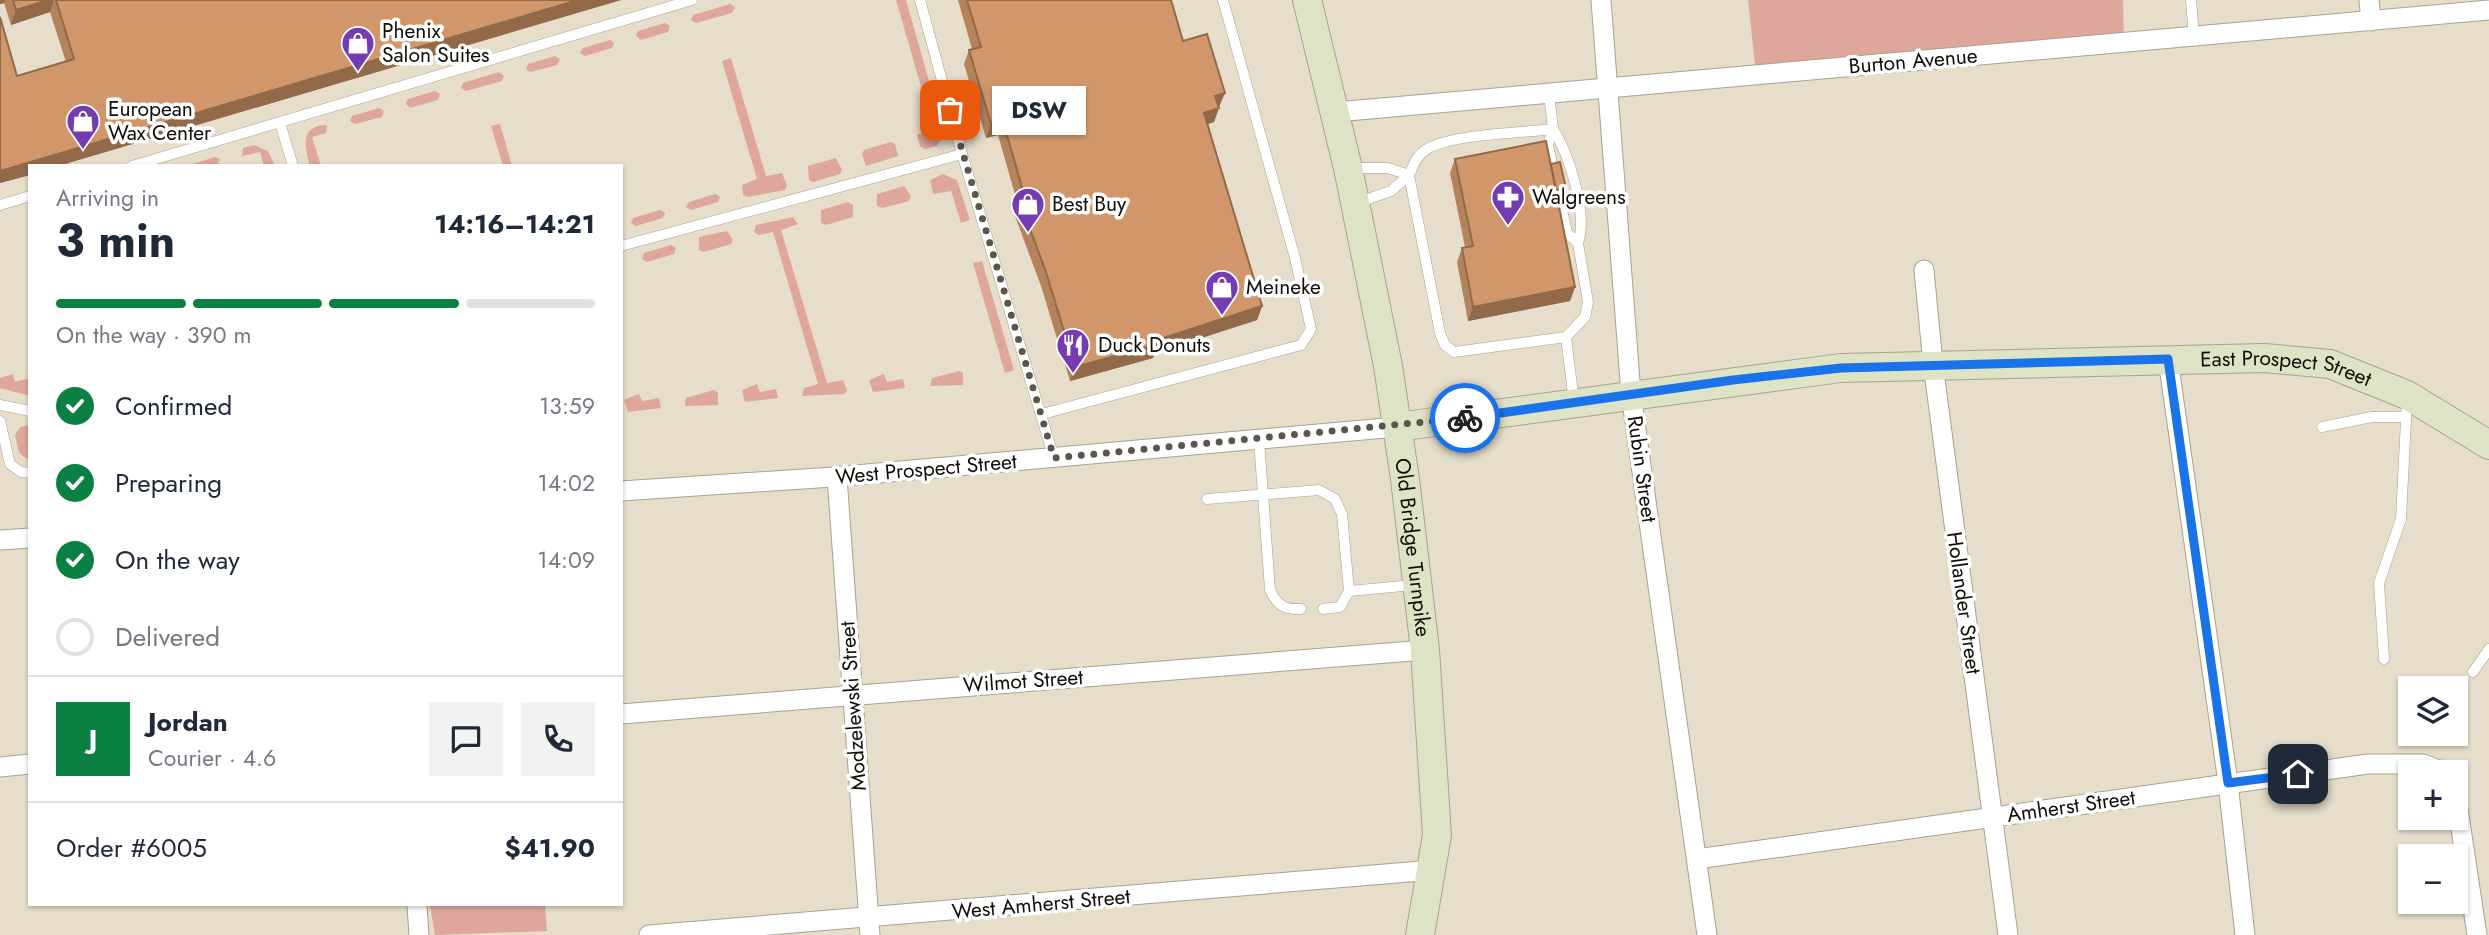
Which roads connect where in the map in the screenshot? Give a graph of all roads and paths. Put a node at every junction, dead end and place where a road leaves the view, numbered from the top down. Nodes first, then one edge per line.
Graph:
1 (692, 0) edge
2 (920, 0) edge
3 (1223, 0) edge
4 (1307, 0) edge
5 (1601, 0) edge
6 (2190, 0) edge
7 (2369, 0) edge
8 (2489, 10) edge
9 (2371, 21) junction
10 (2194, 38) junction
11 (1606, 86) junction
12 (1549, 92) junction
13 (1336, 112) junction
14 (281, 123) junction
15 (1553, 129) junction
16 (962, 154) junction
17 (139, 164) edge
18 (292, 164) edge
19 (1348, 168) junction
20 (1409, 175) junction
21 (28, 196) edge
22 (1355, 204) junction
23 (0, 205) edge
24 (1578, 243) junction
25 (623, 245) edge
26 (1924, 270) dead end
27 (1566, 337) junction
28 (2168, 359) junction
29 (1933, 364) junction
30 (1631, 394) junction
31 (1574, 402) junction
32 (0, 405) edge
33 (2407, 406) junction
34 (28, 411) edge
35 (1042, 414) junction
36 (0, 421) edge
37 (1397, 427) junction
38 (2322, 427) dead end
39 (1259, 440) junction
40 (2489, 445) edge
41 (1054, 458) junction
42 (28, 472) edge
43 (837, 477) junction
44 (623, 492) edge
45 (1263, 494) junction
46 (1208, 499) dead end
47 (28, 538) edge
48 (0, 540) edge
49 (1418, 584) junction
50 (1349, 591) junction
51 (1301, 609) dead end
52 (1323, 609) dead end
53 (2489, 649) edge
54 (1425, 650) junction
55 (2384, 659) dead end
56 (2473, 672) dead end
57 (852, 695) junction
58 (623, 714) edge
59 (2398, 762) edge
60 (28, 764) edge
61 (0, 767) edge
62 (2228, 783) junction
63 (1993, 817) junction
64 (2460, 830) edge
65 (1697, 859) junction
66 (1433, 870) junction
67 (417, 906) edge
68 (870, 927) edge
69 (419, 935) edge
70 (649, 935) edge
71 (1420, 935) edge
72 (1707, 935) edge
73 (2008, 935) edge
74 (2245, 935) edge
75 (2477, 935) edge

1 - 14 lane
2 - 16 lane
3 - 35 lane
4 - 13 street, Old Bridge Turnpike
5 - 11 street, Rubin Street
6 - 10 lane
7 - 9 street
8 - 9 street, Burton Avenue
9 - 10 street, Burton Avenue
10 - 11 street, Burton Avenue
11 - 12 street, Burton Avenue
11 - 30 street, Rubin Street
12 - 13 street, Burton Avenue
12 - 15 lane
13 - 19 street, Old Bridge Turnpike
14 - 17 lane
14 - 18 lane
15 - 20 lane
15 - 24 lane
15 - 24 lane
16 - 25 lane
16 - 35 lane
19 - 20 lane
19 - 22 street, Old Bridge Turnpike
20 - 22 lane
20 - 27 lane
21 - 23 lane
22 - 37 street, Old Bridge Turnpike
24 - 27 lane
26 - 29 street, Hollander Street
27 - 31 lane
28 - 29 street, East Prospect Street
28 - 33 street, East Prospect Street
28 - 62 street
29 - 30 street, East Prospect Street
29 - 63 street, Hollander Street
30 - 31 street, East Prospect Street
30 - 65 street, Rubin Street
31 - 37 street, East Prospect Street
32 - 34 lane
33 - 38 lane
33 - 40 street, East Prospect Street
33 - 55 lane
35 - 41 lane
36 - 42 lane
37 - 39 street, West Prospect Street
37 - 49 street, Old Bridge Turnpike
39 - 41 street, West Prospect Street
39 - 45 lane
41 - 43 street, West Prospect Street
43 - 44 street, West Prospect Street
43 - 57 street, Modzelewski Street
45 - 46 lane
45 - 50 lane
45 - 51 lane
47 - 48 street
49 - 50 lane
49 - 54 street, Old Bridge Turnpike
50 - 52 lane
53 - 56 lane
54 - 57 street, Wilmot Street
54 - 66 street, Old Bridge Turnpike
57 - 58 street, Wilmot Street
57 - 68 street, Modzelewski Street
59 - 62 street, Amherst Street
60 - 61 street
62 - 63 street, Amherst Street
62 - 74 street
63 - 65 street, Amherst Street
63 - 73 street, Hollander Street
64 - 75 street
65 - 72 street, Rubin Street
66 - 68 street, West Amherst Street
66 - 71 street, Old Bridge Turnpike
67 - 69 street
68 - 70 street, West Amherst Street

